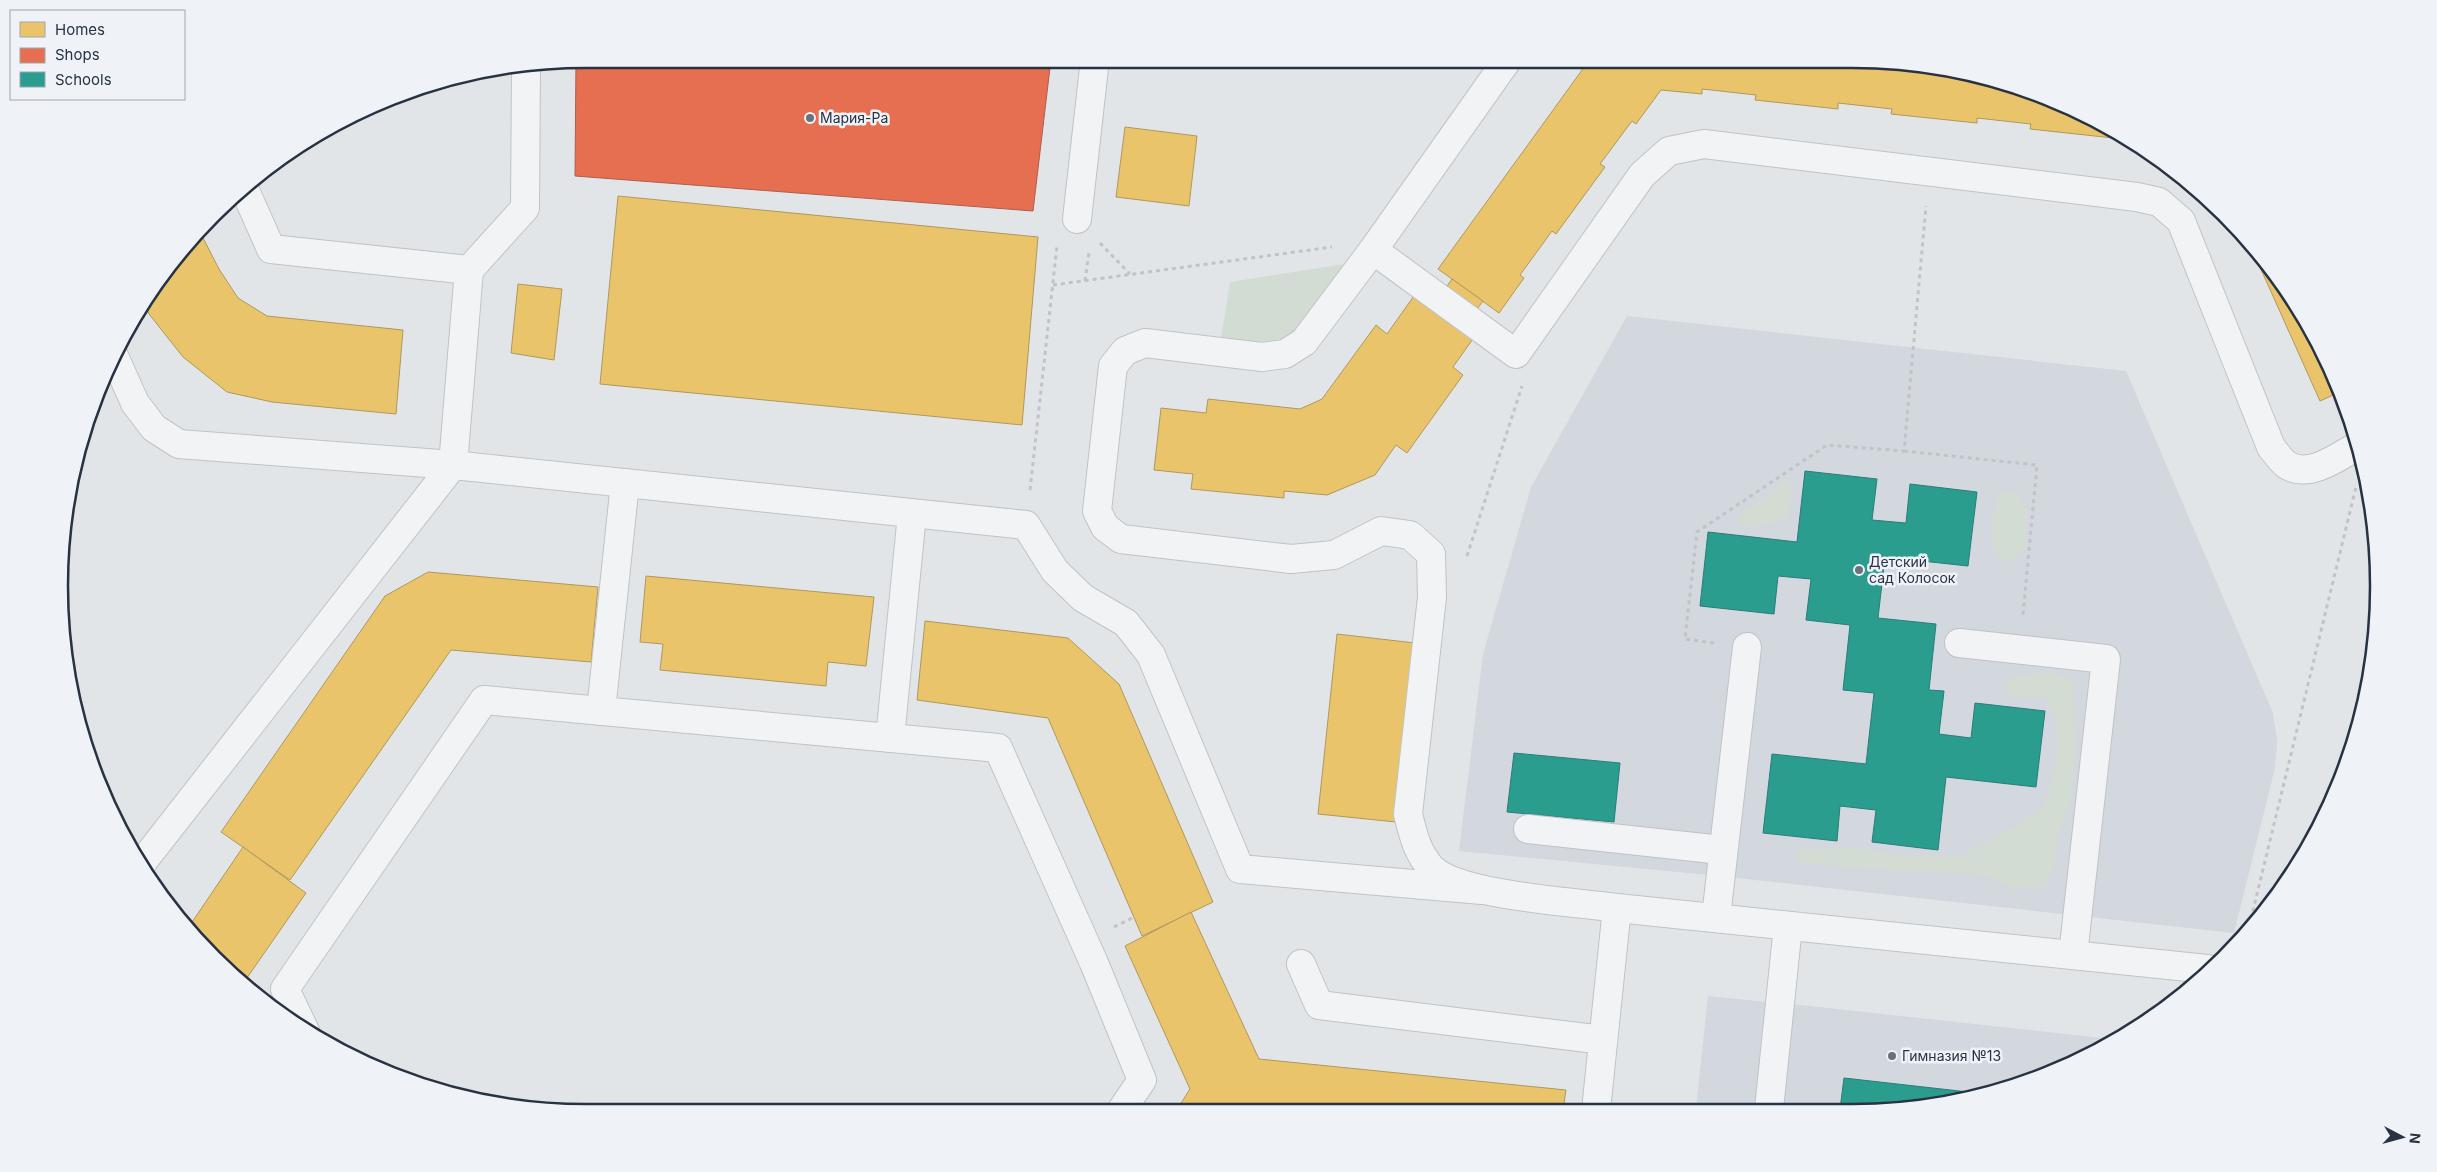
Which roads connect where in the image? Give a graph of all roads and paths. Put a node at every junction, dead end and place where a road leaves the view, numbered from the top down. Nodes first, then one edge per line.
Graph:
1 (1094, 68) edge
2 (1502, 68) edge
3 (526, 71) edge
4 (1929, 173) junction
5 (247, 194) edge
6 (1084, 226) junction
7 (1373, 250) junction
8 (469, 270) junction
9 (1130, 274) junction
10 (1085, 281) junction
11 (1053, 285) junction
12 (1516, 354) junction
13 (118, 364) edge
14 (2351, 449) edge
15 (1904, 451) junction
16 (453, 465) junction
17 (2357, 482) dead end
18 (625, 483) junction
19 (912, 514) junction
20 (1026, 525) junction
21 (1466, 559) dead end
22 (1959, 643) dead end
23 (1747, 647) joint
24 (2020, 650) junction
25 (601, 710) junction
26 (890, 738) junction
27 (1528, 829) dead end
28 (1722, 850) junction
29 (145, 858) edge
30 (1482, 890) junction
31 (1617, 908) junction
32 (2252, 914) edge
33 (1716, 917) junction
34 (1788, 926) junction
35 (2073, 956) junction
36 (1301, 964) dead end
37 (2201, 968) edge
38 (298, 1017) edge
39 (1603, 1040) junction
40 (1126, 1104) edge
41 (1597, 1104) edge
42 (1770, 1104) edge

1 - 6 street
2 - 7 street
3 - 8 street
4 - 12 street
4 - 14 street
4 - 15 path
5 - 8 street
6 - 9 path
6 - 10 path
6 - 11 path
7 - 9 path
7 - 12 street
7 - 30 street
8 - 16 street
9 - 10 path
10 - 11 path
11 - 20 path
12 - 21 path
13 - 16 street
15 - 23 path
15 - 24 path
16 - 18 street
16 - 29 street
17 - 32 path
18 - 19 street
18 - 25 street
19 - 20 street
19 - 26 street
20 - 30 street
22 - 24 street
23 - 28 street
24 - 35 street
25 - 26 street
25 - 38 street
26 - 40 street
27 - 28 street
28 - 33 street
30 - 31 street
31 - 33 street
31 - 39 street
33 - 34 street
34 - 35 street
34 - 42 street
35 - 37 street
36 - 39 street
39 - 41 street

